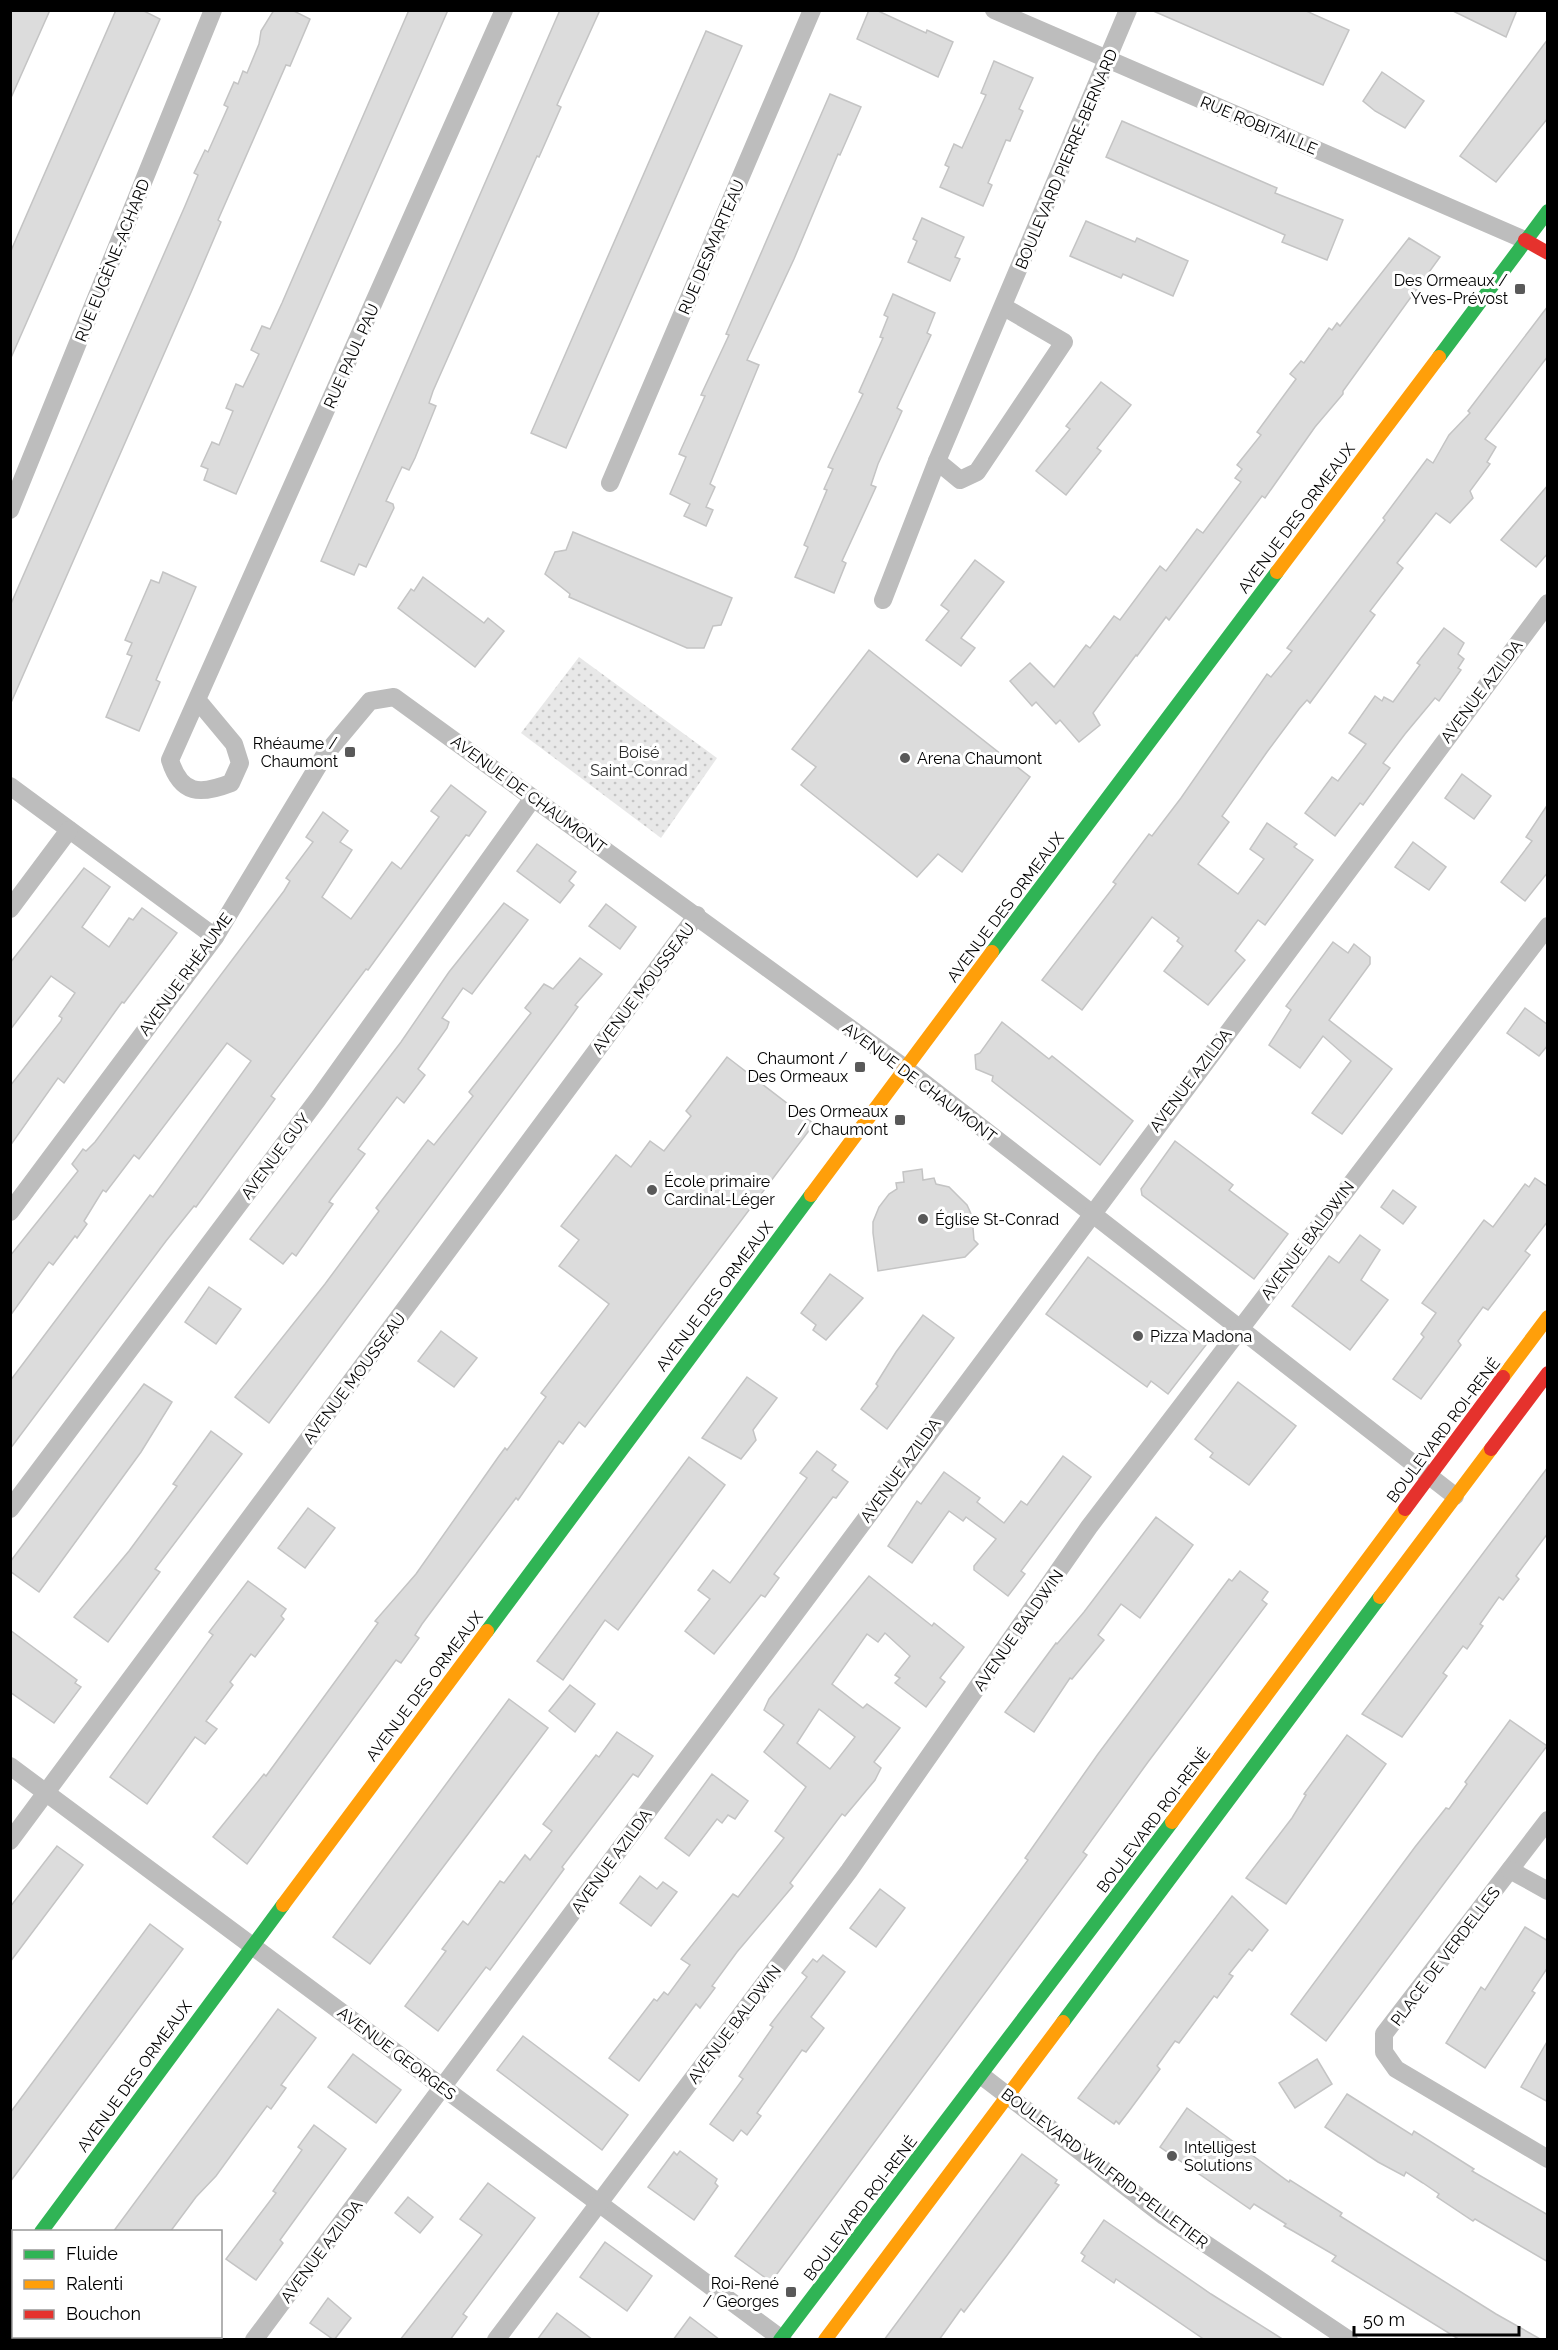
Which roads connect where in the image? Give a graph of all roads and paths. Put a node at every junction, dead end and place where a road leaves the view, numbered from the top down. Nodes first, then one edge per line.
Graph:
1 (213, 10) edge
2 (504, 10) edge
3 (813, 10) edge
4 (994, 10) edge
5 (1128, 10) edge
6 (1107, 60) junction
7 (1548, 211) edge
8 (1525, 240) junction
9 (1547, 250) edge
10 (1004, 307) junction
11 (937, 461) junction
12 (610, 483) dead end
13 (10, 510) edge
14 (883, 600) dead end
15 (1548, 603) edge
16 (370, 701) joint
17 (199, 702) junction
18 (10, 786) edge
19 (533, 798) junction
20 (69, 830) junction
21 (10, 909) edge
22 (697, 915) junction
23 (1548, 926) edge
24 (215, 937) junction
25 (904, 1068) junction
26 (10, 1212) edge
27 (1091, 1213) junction
28 (1548, 1317) edge
29 (1239, 1328) junction
30 (1548, 1373) edge
31 (1429, 1476) junction
32 (1455, 1496) junction
33 (10, 1509) edge
34 (10, 1766) edge
35 (46, 1792) junction
36 (1548, 1820) edge
37 (10, 1841) edge
38 (1510, 1870) junction
39 (1548, 1891) edge
40 (251, 1945) junction
41 (982, 2076) junction
42 (444, 2087) junction
43 (1008, 2093) junction
44 (1548, 2159) edge
45 (599, 2202) junction
46 (42, 2230) edge
47 (782, 2339) edge
48 (254, 2340) edge
49 (496, 2340) edge
50 (825, 2340) edge
51 (1349, 2340) edge

1 - 13 street, RUE EUGÈNE-ACHARD
2 - 17 street, RUE PAUL PAU
3 - 12 street, RUE DESMARTEAU
4 - 6 street, RUE ROBITAILLE
5 - 6 street, BOULEVARD PIERRE-BERNARD
6 - 8 street, RUE ROBITAILLE
6 - 10 street, BOULEVARD PIERRE-BERNARD
7 - 8 street, AVENUE DES ORMEAUX
8 - 9 street
8 - 25 street, AVENUE DES ORMEAUX
10 - 11 street, BOULEVARD PIERRE-BERNARD
10 - 11 street
11 - 14 street, BOULEVARD PIERRE-BERNARD
15 - 27 street, AVENUE AZILDA
16 - 19 street, AVENUE DE CHAUMONT
16 - 24 street, AVENUE RHÉAUME
17 - 17 street, RUE PAUL PAU
18 - 20 street
19 - 22 street, AVENUE DE CHAUMONT
19 - 33 street, AVENUE GUY
20 - 21 street
20 - 24 street
22 - 25 street, AVENUE DE CHAUMONT
22 - 35 street, AVENUE MOUSSEAU
23 - 29 street, AVENUE BALDWIN
24 - 26 street, AVENUE RHÉAUME
25 - 27 street, AVENUE DE CHAUMONT
25 - 40 street, AVENUE DES ORMEAUX
27 - 29 street, AVENUE DE CHAUMONT
27 - 42 street, AVENUE AZILDA
28 - 31 street, BOULEVARD ROI-RENÉ
29 - 31 street, AVENUE DE CHAUMONT
29 - 45 street, AVENUE BALDWIN
30 - 32 street
31 - 32 street, AVENUE DE CHAUMONT
31 - 41 street, BOULEVARD ROI-RENÉ
32 - 43 street
34 - 35 street, AVENUE GEORGES
35 - 37 street, AVENUE MOUSSEAU
35 - 40 street, AVENUE GEORGES
36 - 38 street, PLACE DE VERDELLES
38 - 39 street
38 - 44 street, PLACE DE VERDELLES
40 - 42 street, AVENUE GEORGES
40 - 46 street, AVENUE DES ORMEAUX
41 - 43 street, BOULEVARD WILFRID-PELLETIER
41 - 47 street, BOULEVARD ROI-RENÉ
42 - 45 street, AVENUE GEORGES
42 - 48 street, AVENUE AZILDA
43 - 50 street
43 - 51 street, BOULEVARD WILFRID-PELLETIER
45 - 47 street, AVENUE GEORGES
45 - 49 street, AVENUE BALDWIN

